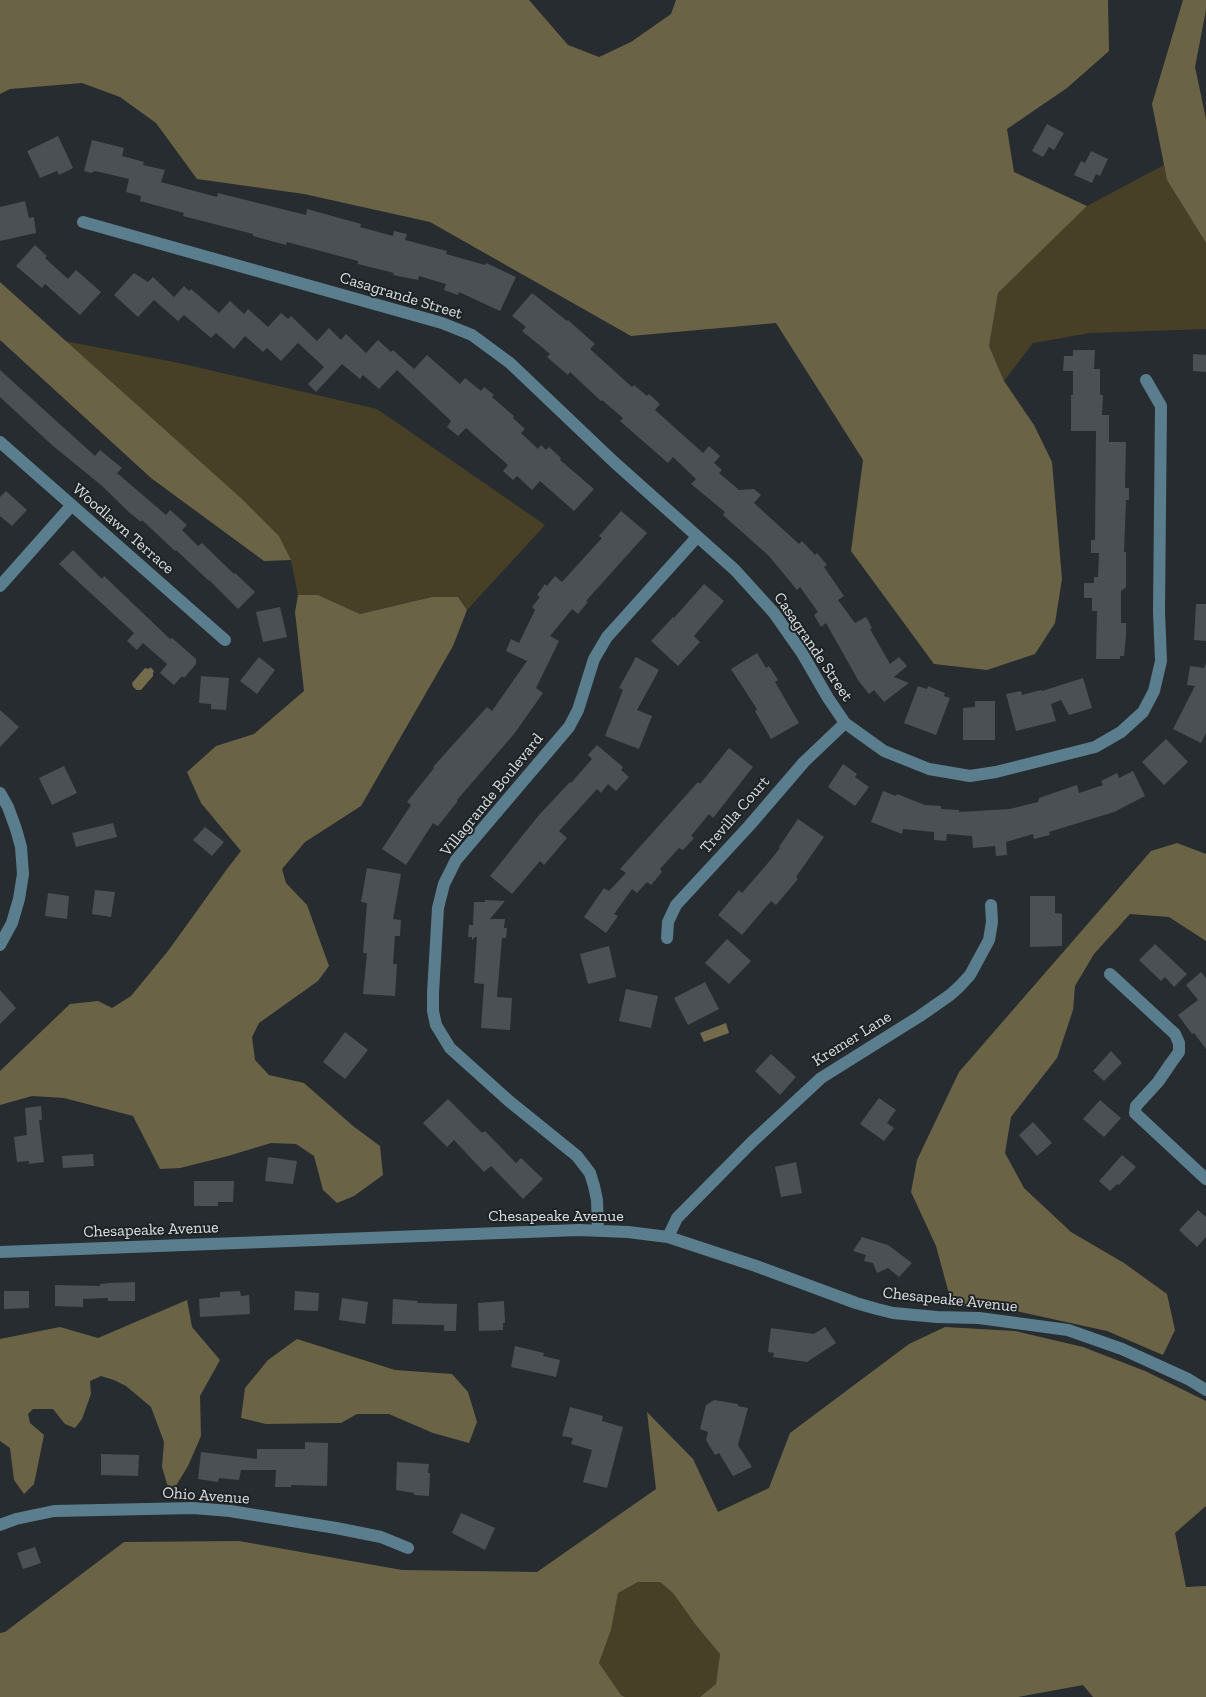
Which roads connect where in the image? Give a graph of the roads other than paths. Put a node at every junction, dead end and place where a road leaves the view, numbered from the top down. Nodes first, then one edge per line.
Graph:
1 (83, 222) dead end
2 (1146, 380) dead end
3 (0, 442) edge
4 (71, 506) junction
5 (697, 537) junction
6 (0, 586) edge
7 (224, 640) dead end
8 (845, 723) junction
9 (0, 793) edge
10 (991, 905) dead end
11 (667, 938) dead end
12 (0, 945) edge
13 (1110, 974) dead end
14 (1206, 1179) edge
15 (598, 1230) junction
16 (668, 1237) junction
17 (0, 1252) edge
18 (1206, 1390) edge
19 (0, 1525) edge
20 (408, 1548) dead end

1 - 5 street, Casagrande Street
2 - 8 street, Casagrande Street
3 - 4 street, Woodlawn Terrace
4 - 6 street
4 - 7 street, Woodlawn Terrace
5 - 8 street, Casagrande Street
5 - 15 street, Villagrande Boulevard
8 - 11 street, Trevilla Court
9 - 12 street
10 - 16 street, Kremer Lane
13 - 14 street
15 - 16 street, Chesapeake Avenue
15 - 17 street, Chesapeake Avenue
16 - 18 street, Chesapeake Avenue
19 - 20 street, Ohio Avenue

